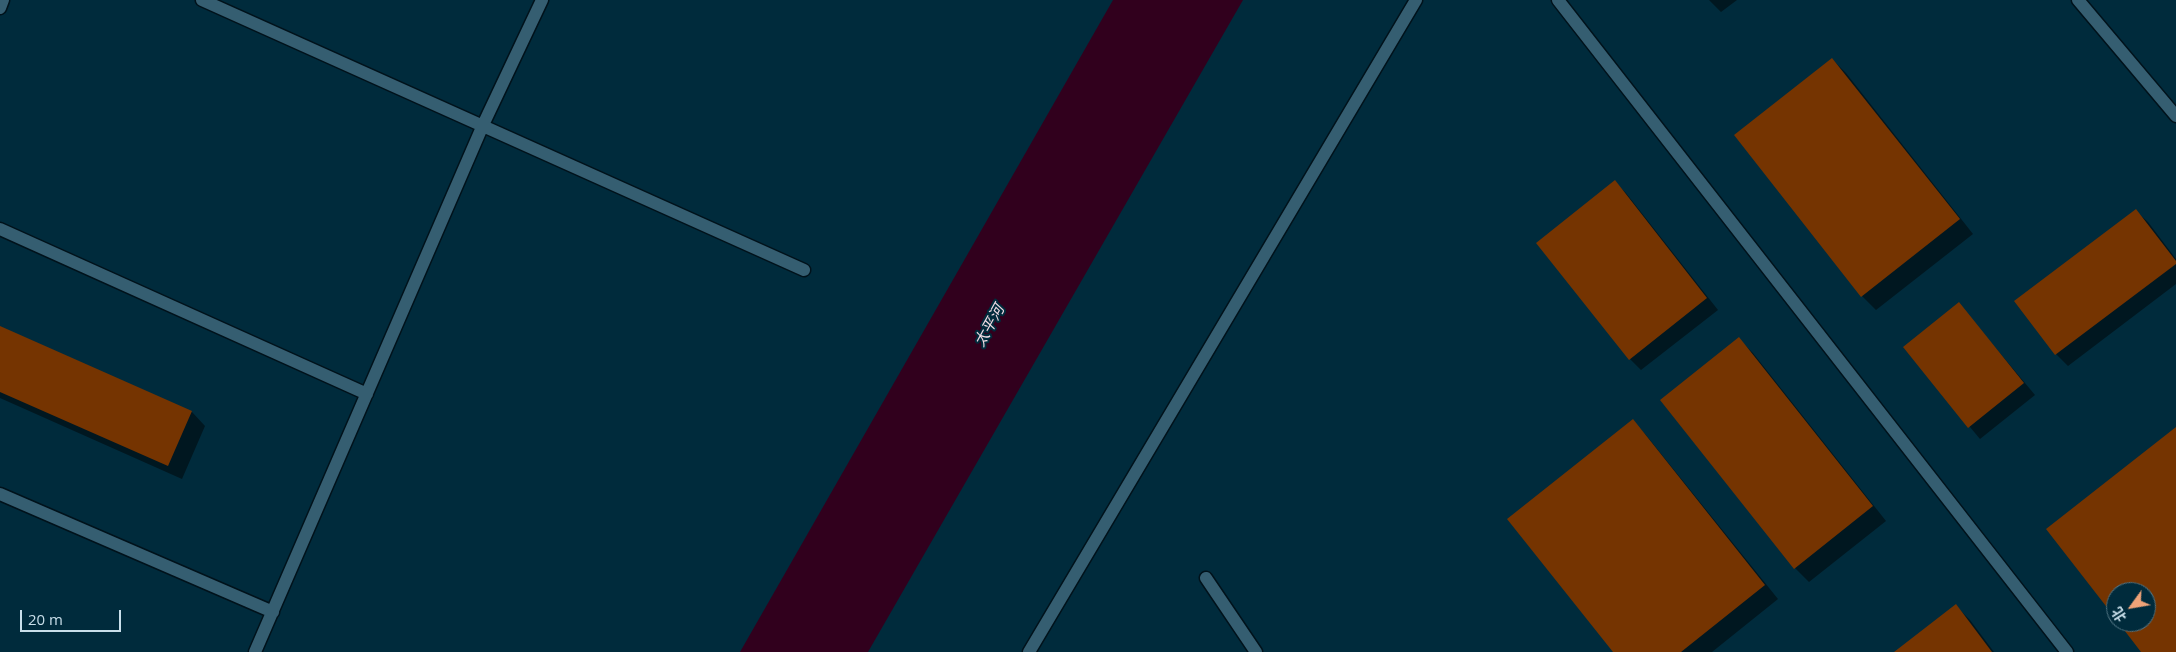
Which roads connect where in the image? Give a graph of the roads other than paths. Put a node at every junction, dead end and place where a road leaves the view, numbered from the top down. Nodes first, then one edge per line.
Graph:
1 (4, 0) edge
2 (202, 0) edge
3 (542, 0) edge
4 (1416, 0) edge
5 (1558, 0) edge
6 (2078, 0) edge
7 (0, 8) edge
8 (2176, 116) edge
9 (483, 125) junction
10 (0, 229) edge
11 (804, 270) dead end
12 (367, 394) junction
13 (0, 494) edge
14 (1206, 578) dead end
15 (273, 612) junction
16 (256, 652) edge
17 (1030, 652) edge
18 (1256, 652) edge
19 (2066, 652) edge

1 - 7 street
2 - 9 street
3 - 9 street
4 - 17 street
5 - 19 street
6 - 8 street
9 - 11 street
9 - 12 street
10 - 12 street
12 - 15 street
13 - 15 street
14 - 18 street
15 - 16 street

